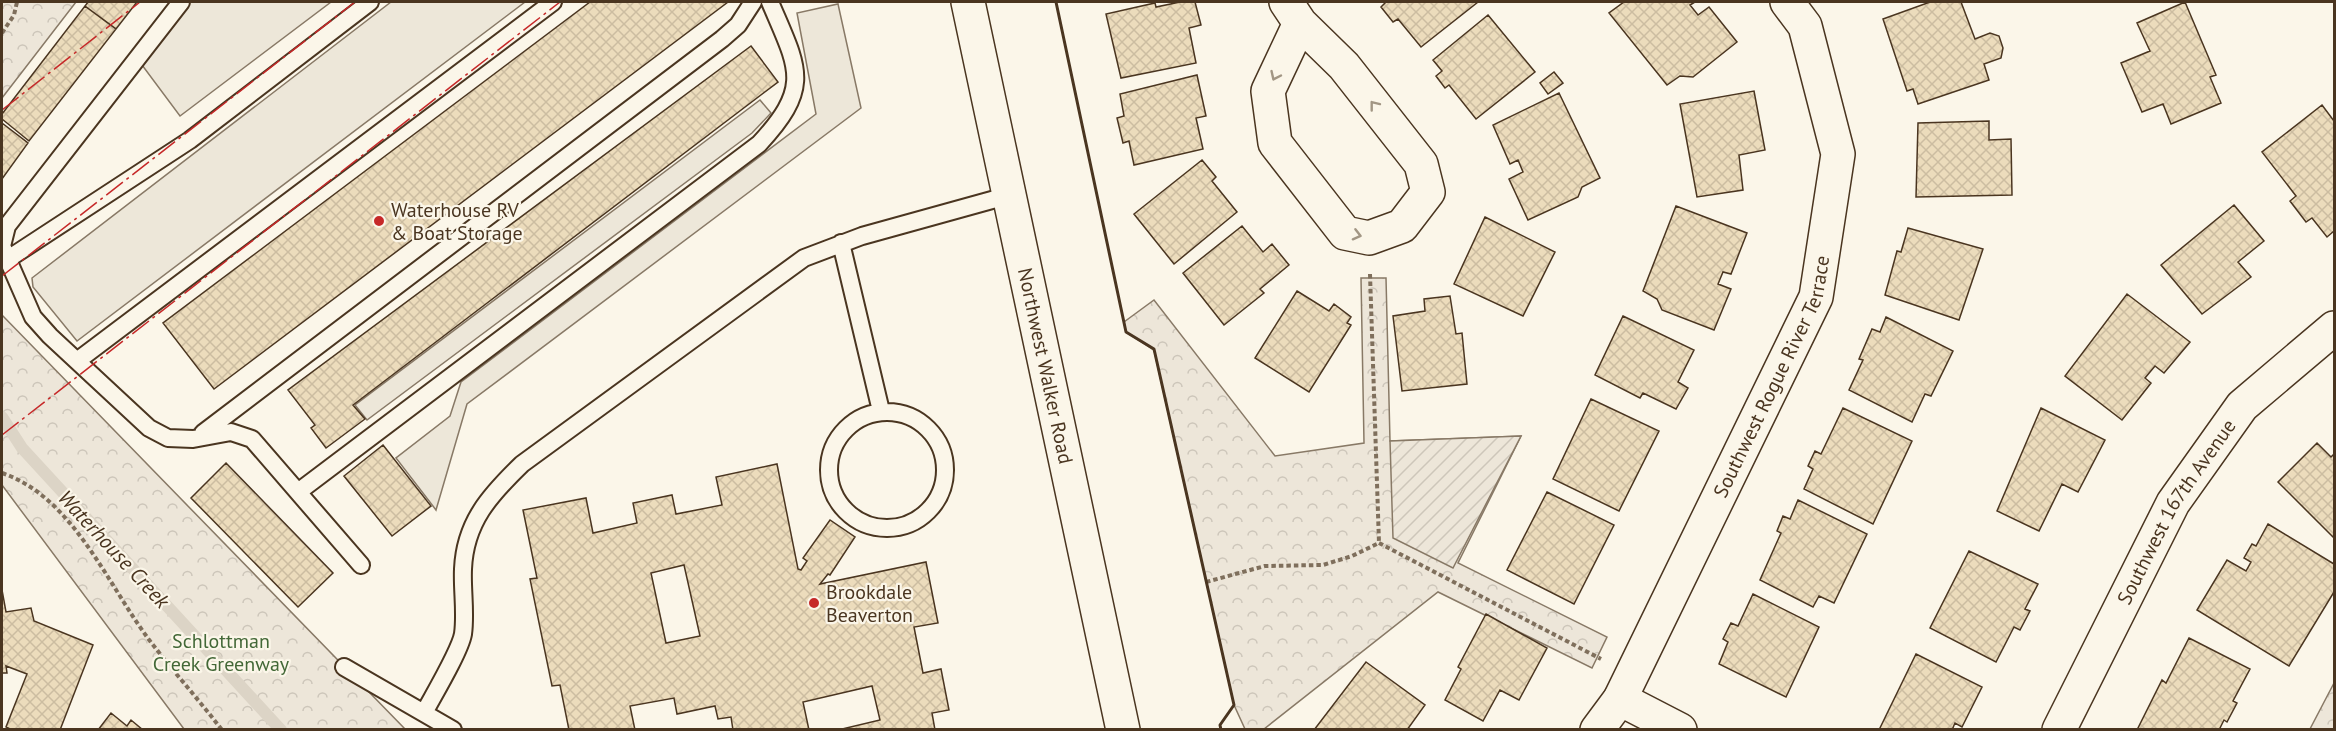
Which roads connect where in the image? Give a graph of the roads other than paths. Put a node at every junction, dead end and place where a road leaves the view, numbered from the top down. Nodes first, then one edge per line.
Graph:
1 (181, 2) edge
2 (370, 2) edge
3 (553, 2) edge
4 (753, 2) edge
5 (770, 2) edge
6 (968, 2) edge
7 (1787, 2) edge
8 (1293, 12) edge
9 (1010, 195) junction
10 (841, 243) junction
11 (8, 260) junction
12 (2334, 328) edge
13 (77, 361) junction
14 (880, 411) junction
15 (193, 440) junction
16 (298, 492) junction
17 (361, 565) dead end
18 (344, 667) dead end
19 (1626, 687) junction
20 (424, 713) junction
21 (453, 729) edge
22 (1123, 729) edge
23 (1597, 729) edge
24 (1680, 729) edge
25 (2059, 729) edge

1 - 11 lane
2 - 11 lane
3 - 13 lane
4 - 15 lane
5 - 16 lane
6 - 9 street, Northwest Walker Road
7 - 19 street, Southwest Rogue River Terrace
8 -> 8 street
9 - 10 lane
9 - 22 street, Northwest Walker Road
10 - 14 lane
10 - 20 lane
11 - 13 lane
12 - 25 street, Southwest 167th Avenue
13 - 15 lane
14 - 14 lane
15 - 16 lane
16 - 17 lane
18 - 20 lane
19 - 23 street, Southwest Rogue River Terrace
19 - 24 street
20 - 21 lane

